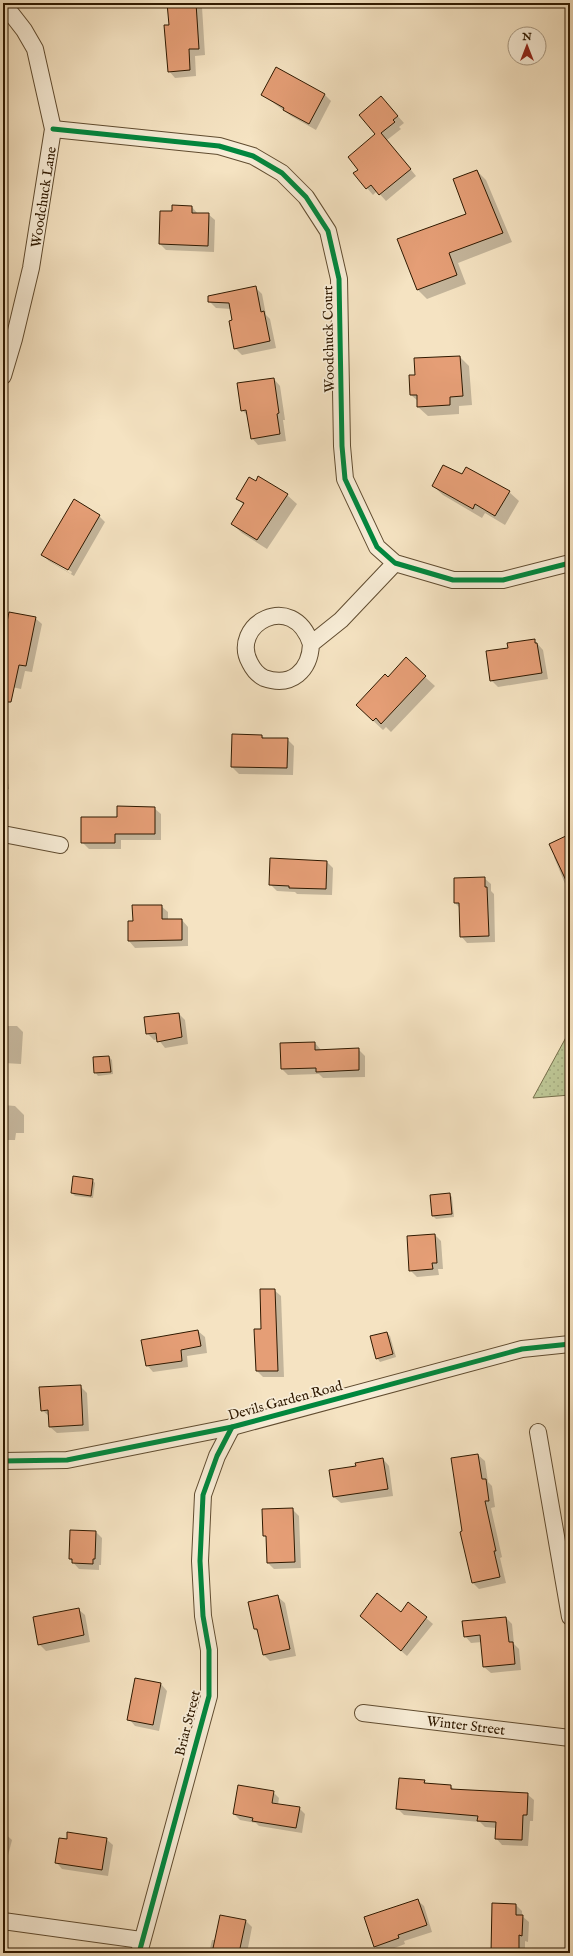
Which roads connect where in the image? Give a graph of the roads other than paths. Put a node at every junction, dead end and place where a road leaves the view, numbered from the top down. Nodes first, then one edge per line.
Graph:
1 (3, 3) edge
2 (54, 129) junction
3 (3, 376) edge
4 (395, 563) junction
5 (570, 563) edge
6 (311, 644) junction
7 (3, 834) edge
8 (60, 845) dead end
9 (570, 1344) edge
10 (232, 1427) junction
11 (538, 1432) dead end
12 (3, 1461) edge
13 (570, 1617) edge
14 (363, 1713) dead end
15 (570, 1738) edge
16 (3, 1921) edge
17 (140, 1946) edge

1 - 2 street, Woodchuck Lane
2 - 3 street, Woodchuck Lane
2 - 4 street, Woodchuck Court
4 - 5 street, Woodchuck Court
4 - 6 street
6 - 6 street
7 - 8 street
9 - 10 street, Devils Garden Road
10 - 12 street, Devils Garden Road
10 - 17 street, Briar Street
11 - 13 street
14 - 15 street, Winter Street
16 - 17 street

